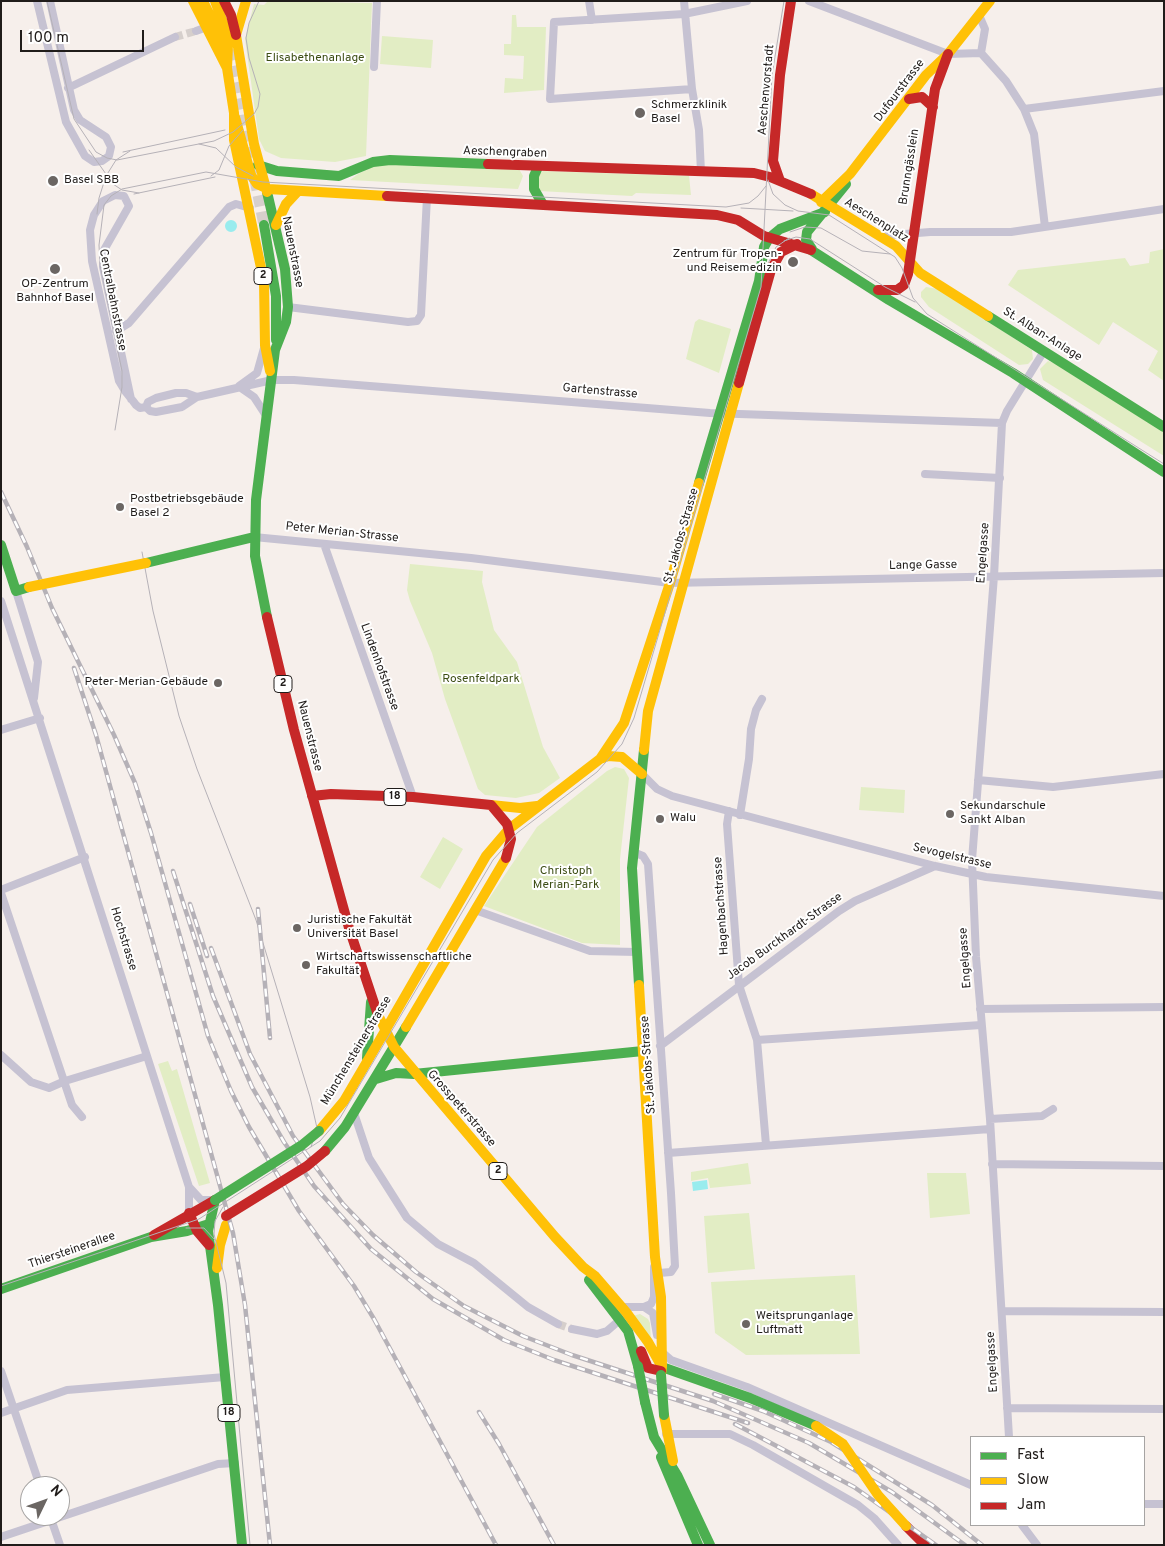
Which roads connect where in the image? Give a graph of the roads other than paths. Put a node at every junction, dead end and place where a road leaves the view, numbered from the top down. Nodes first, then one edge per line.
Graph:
1 (38, 1) edge
2 (50, 1) edge
3 (193, 1) edge
4 (203, 1) edge
5 (215, 1) edge
6 (224, 1) edge
7 (246, 1) edge
8 (377, 1) edge
9 (590, 1) edge
10 (684, 1) edge
11 (746, 1) edge
12 (791, 1) edge
13 (809, 1) edge
14 (990, 1) edge
15 (684, 14) junction
16 (979, 15) junction
17 (592, 20) junction
18 (207, 28) junction
19 (196, 31) tunnel mouth
20 (236, 36) junction
21 (175, 37) tunnel mouth
22 (981, 53) junction
23 (948, 54) junction
24 (374, 67) dead end
25 (227, 68) junction
26 (68, 88) junction
27 (692, 89) junction
28 (1164, 91) edge
29 (909, 99) junction
30 (933, 107) junction
31 (1024, 109) junction
32 (234, 113) junction
33 (258, 165) junction
34 (538, 167) junction
35 (702, 172) junction
36 (754, 173) joint
37 (780, 181) junction
38 (264, 188) junction
39 (298, 191) junction
40 (427, 197) junction
41 (542, 203) junction
42 (825, 207) junction
43 (250, 208) junction
44 (1164, 209) edge
45 (264, 225) tunnel mouth
46 (276, 225) junction
47 (1045, 227) junction
48 (913, 234) junction
49 (878, 236) junction
50 (769, 238) junction
51 (798, 244) junction
52 (813, 249) junction
53 (910, 261) junction
54 (875, 289) junction
55 (288, 307) junction
56 (116, 331) junction
57 (265, 345) junction
58 (276, 350) junction
59 (1044, 351) junction
60 (272, 380) junction
61 (1026, 381) junction
62 (238, 388) junction
63 (197, 397) junction
64 (131, 399) junction
65 (146, 407) junction
66 (720, 413) junction
67 (731, 414) junction
68 (267, 418) junction
69 (1002, 423) junction
70 (1164, 427) edge
71 (1164, 472) edge
72 (925, 474) dead end
73 (1000, 478) junction
74 (254, 537) junction
75 (324, 544) junction
76 (1, 545) edge
77 (1164, 573) edge
78 (994, 576) junction
79 (682, 582) junction
80 (670, 583) junction
81 (16, 591) junction
82 (1, 601) edge
83 (33, 698) junction
84 (762, 700) dead end
85 (40, 718) junction
86 (1, 730) edge
87 (600, 759) junction
88 (642, 774) junction
89 (1164, 774) edge
90 (978, 780) junction
91 (312, 796) junction
92 (413, 797) junction
93 (491, 805) junction
94 (538, 806) junction
95 (729, 812) junction
96 (740, 814) junction
97 (509, 829) junction
98 (633, 852) junction
99 (85, 857) junction
100 (935, 866) junction
101 (972, 874) junction
102 (1, 891) edge
103 (1164, 896) edge
104 (475, 910) junction
105 (637, 952) junction
106 (739, 985) junction
107 (372, 998) junction
108 (1164, 1007) edge
109 (980, 1009) junction
110 (981, 1025) junction
111 (385, 1031) junction
112 (757, 1040) junction
113 (660, 1046) junction
114 (394, 1047) junction
115 (643, 1051) junction
116 (1, 1055) edge
117 (147, 1056) junction
118 (362, 1072) junction
119 (414, 1074) junction
120 (376, 1079) junction
121 (65, 1081) junction
122 (1053, 1109) dead end
123 (354, 1113) junction
124 (82, 1117) dead end
125 (990, 1119) junction
126 (990, 1130) junction
127 (766, 1145) junction
128 (668, 1153) junction
129 (992, 1164) junction
130 (1164, 1166) edge
131 (189, 1187) junction
132 (215, 1200) junction
133 (189, 1213) junction
134 (226, 1221) junction
135 (208, 1224) junction
136 (196, 1229) junction
137 (151, 1237) junction
138 (209, 1244) junction
139 (656, 1257) junction
140 (659, 1273) junction
141 (215, 1282) junction
142 (1, 1288) edge
143 (644, 1307) junction
144 (1002, 1311) junction
145 (625, 1312) junction
146 (1164, 1312) edge
147 (558, 1324) tunnel mouth
148 (572, 1329) tunnel mouth
149 (628, 1332) junction
150 (662, 1365) junction
151 (638, 1366) joint
152 (1, 1371) edge
153 (224, 1377) junction
154 (714, 1386) junction
155 (645, 1402) junction
156 (1007, 1408) junction
157 (14, 1409) junction
158 (1164, 1409) edge
159 (1, 1413) edge
160 (666, 1434) junction
161 (1009, 1436) edge
162 (654, 1437) junction
163 (235, 1463) junction
164 (677, 1474) junction
165 (37, 1476) edge
166 (970, 1485) edge
167 (1145, 1504) edge
168 (1164, 1504) edge
169 (70, 1512) edge
170 (30, 1526) edge
171 (54, 1526) edge
172 (1023, 1526) edge
173 (1, 1537) edge
174 (60, 1545) edge
175 (242, 1545) edge
176 (698, 1545) edge
177 (710, 1545) edge
178 (898, 1545) edge
179 (925, 1545) edge
180 (1037, 1545) edge

1 - 26 street
2 - 26 street
3 - 18 main road, 2
4 - 25 main road
5 - 25 main road
6 - 20 main road
7 - 20 main road, 2
8 - 24 street
9 - 17 street
10 - 15 street
11 - 15 street
12 - 37 main road, Aeschenvorstadt
13 - 23 street
14 - 16 main road, Dufourstrasse
15 - 17 street
15 - 27 street
16 - 22 street
16 - 23 main road, Dufourstrasse
17 - 27 street
18 - 19 street
18 - 25 main road, 2
20 - 33 main road, 2
21 - 26 street
22 - 23 street
22 - 31 street
23 - 29 main road, Dufourstrasse
23 - 30 main road, Brunngässlein
25 - 32 main road, 2
27 - 35 street
28 - 31 street
29 - 30 main road
29 - 42 main road, Dufourstrasse
30 - 48 main road, Brunngässlein
31 - 47 street
32 - 38 main road
32 - 43 main road, 2
33 - 34 main road, Aeschengraben
33 - 38 main road, 2
34 - 35 main road, Aeschengraben
34 - 41 main road
35 - 36 main road, Aeschengraben
36 - 37 main road, Aeschenplatz
37 - 42 main road, Aeschenplatz
38 - 39 main road
38 - 46 main road, Nauenstrasse / 2
39 - 40 main road
39 - 46 main road
40 - 41 main road
40 - 55 street
41 - 50 main road
42 - 49 main road, Aeschenplatz
42 - 50 main road, Aeschenplatz
42 - 52 main road, Aeschenplatz
43 - 56 street
43 - 57 main road, Nauenstrasse / 2
44 - 47 street
45 - 58 main road
46 - 55 main road, Nauenstrasse / 2
47 - 48 street
48 - 49 street
48 - 53 main road, Brunngässlein
49 - 53 main road, Aeschenplatz
50 - 51 main road
50 - 66 main road, St. Jakobs-Strasse
51 - 52 main road
51 - 67 main road, St. Jakobs-Strasse
52 - 54 main road
53 - 54 main road, Aeschenplatz
53 - 59 main road, St. Alban-Anlage
54 - 61 main road
55 - 58 main road, Nauenstrasse / 2
56 - 64 street, Centralbahnstrasse
56 - 64 street, Centralbahnstrasse
57 - 60 main road, Nauenstrasse / 2
57 - 62 street
58 - 60 main road, Nauenstrasse
59 - 61 street, Engelgasse
59 - 70 main road, St. Alban-Anlage
60 - 62 street, Gartenstrasse
60 - 66 street, Gartenstrasse
60 - 68 main road, Nauenstrasse / 2
61 - 69 street, Engelgasse
61 - 71 main road
62 - 63 street, Gartenstrasse
62 - 68 street
63 - 65 street, Gartenstrasse
63 - 65 street, Gartenstrasse
64 - 65 street
66 - 67 street, Gartenstrasse
66 - 80 main road, St. Jakobs-Strasse
67 - 69 street, Gartenstrasse
67 - 79 main road, St. Jakobs-Strasse
68 - 74 main road, Nauenstrasse / 2
69 - 73 street, Engelgasse
72 - 73 street
73 - 78 street, Engelgasse
74 - 75 street, Peter Merian-Strasse
74 - 81 main road, Peter Merian-Strasse, bridge
74 - 91 main road, Nauenstrasse / 2
75 - 80 street, Peter Merian-Strasse
75 - 92 street, Lindenhofstrasse
76 - 81 main road, Hochstrasse
77 - 78 street, Lange Gasse
78 - 79 street, Lange Gasse
78 - 90 street, Engelgasse
79 - 80 street, Peter Merian-Strasse
79 - 88 main road, St. Jakobs-Strasse
80 - 87 main road, St. Jakobs-Strasse
81 - 83 street, Hochstrasse
82 - 83 street, Hochstrasse
83 - 85 street, Hochstrasse
84 - 96 street
85 - 86 street
85 - 99 street, Hochstrasse
87 - 88 main road
87 - 94 main road, Münchensteinerstrasse
88 - 95 street, Sevogelstrasse
88 - 98 main road, St. Jakobs-Strasse
89 - 90 street
90 - 101 street, Engelgasse
91 - 92 main road, 18
91 - 107 main road, Nauenstrasse / 2
92 - 93 main road, 18
93 - 94 main road
93 - 97 main road
94 - 97 main road, Münchensteinerstrasse
95 - 96 street, Sevogelstrasse
95 - 106 street, Hagenbachstrasse
96 - 100 street, Sevogelstrasse
97 - 104 main road
97 - 111 main road, Münchensteinerstrasse
98 - 105 main road, St. Jakobs-Strasse
98 - 113 street, St. Jakobs-Strasse
99 - 102 street
99 - 117 street, Hochstrasse
100 - 101 street, Sevogelstrasse
100 - 106 street, Jacob Burckhardt-Strasse
101 - 103 street, Sevogelstrasse
101 - 109 street, Engelgasse
102 - 121 street
104 - 105 street
104 - 114 main road
105 - 115 main road, St. Jakobs-Strasse
106 - 112 street, Hagenbachstrasse
106 - 113 street, Jacob Burckhardt-Strasse
107 - 111 main road, Nauenstrasse / 2
107 - 118 main road
108 - 109 street
109 - 110 street, Engelgasse
110 - 112 street
110 - 125 street, Engelgasse
111 - 114 main road, Grosspeterstrasse / 2
111 - 118 main road, Münchensteinerstrasse
112 - 127 street, Hagenbachstrasse
113 - 128 street, St. Jakobs-Strasse
114 - 119 main road, Grosspeterstrasse / 2
114 - 120 main road
115 - 119 main road
115 - 139 main road, St. Jakobs-Strasse
116 - 121 street
117 - 121 street
117 - 131 street, Hochstrasse
118 - 132 main road, Münchensteinerstrasse, bridge
119 - 120 main road
119 - 145 main road, Grosspeterstrasse / 2
120 - 123 main road
121 - 124 street
122 - 125 street
123 - 134 main road, bridge
123 - 147 street
125 - 126 street, Engelgasse
126 - 127 street
126 - 129 street, Engelgasse
127 - 128 street
128 - 140 street, St. Jakobs-Strasse
129 - 130 street
129 - 144 street, Engelgasse
131 - 132 street
131 - 133 street, Hochstrasse
132 - 133 main road, Thiersteinerallee
132 - 135 main road, 18
133 - 136 main road
133 - 137 main road, Thiersteinerallee
134 - 135 main road
134 - 141 main road
135 - 136 main road, Thiersteinerallee
135 - 138 main road, 18
136 - 137 main road, Thiersteinerallee
136 - 138 main road
137 - 142 main road, Thiersteinerallee
138 - 141 main road, 18
139 - 140 main road, St. Jakobs-Strasse
139 - 143 street, St. Jakobs-Strasse
140 - 150 main road, St. Jakobs-Strasse
141 - 153 main road, 18
143 - 145 street
143 - 150 street, St. Jakobs-Strasse
144 - 146 street
144 - 156 street, Engelgasse
145 - 148 street
145 - 149 main road, Grosspeterstrasse
145 - 150 main road, Grosspeterstrasse
149 - 150 main road, Grosspeterstrasse
149 - 151 main road, Grosspeterstrasse
150 - 154 main road
150 - 154 main road
150 - 155 main road
150 - 160 main road, St. Jakobs-Strasse, bridge
150 - 166 street
151 - 155 main road, St. Jakobs-Strasse, bridge
152 - 157 street
153 - 157 street
153 - 163 main road, 18
154 - 179 main road, bridge
155 - 162 main road, St. Jakobs-Strasse
156 - 158 street
156 - 161 street, Engelgasse
157 - 159 street
157 - 165 street
160 - 164 main road, St. Jakobs-Strasse
160 - 178 street
162 - 164 main road, St. Jakobs-Strasse
162 - 176 main road
163 - 169 street
163 - 175 main road, 18
164 - 177 main road, St. Jakobs-Strasse
167 - 168 street
170 - 173 street
171 - 174 street
172 - 180 street

